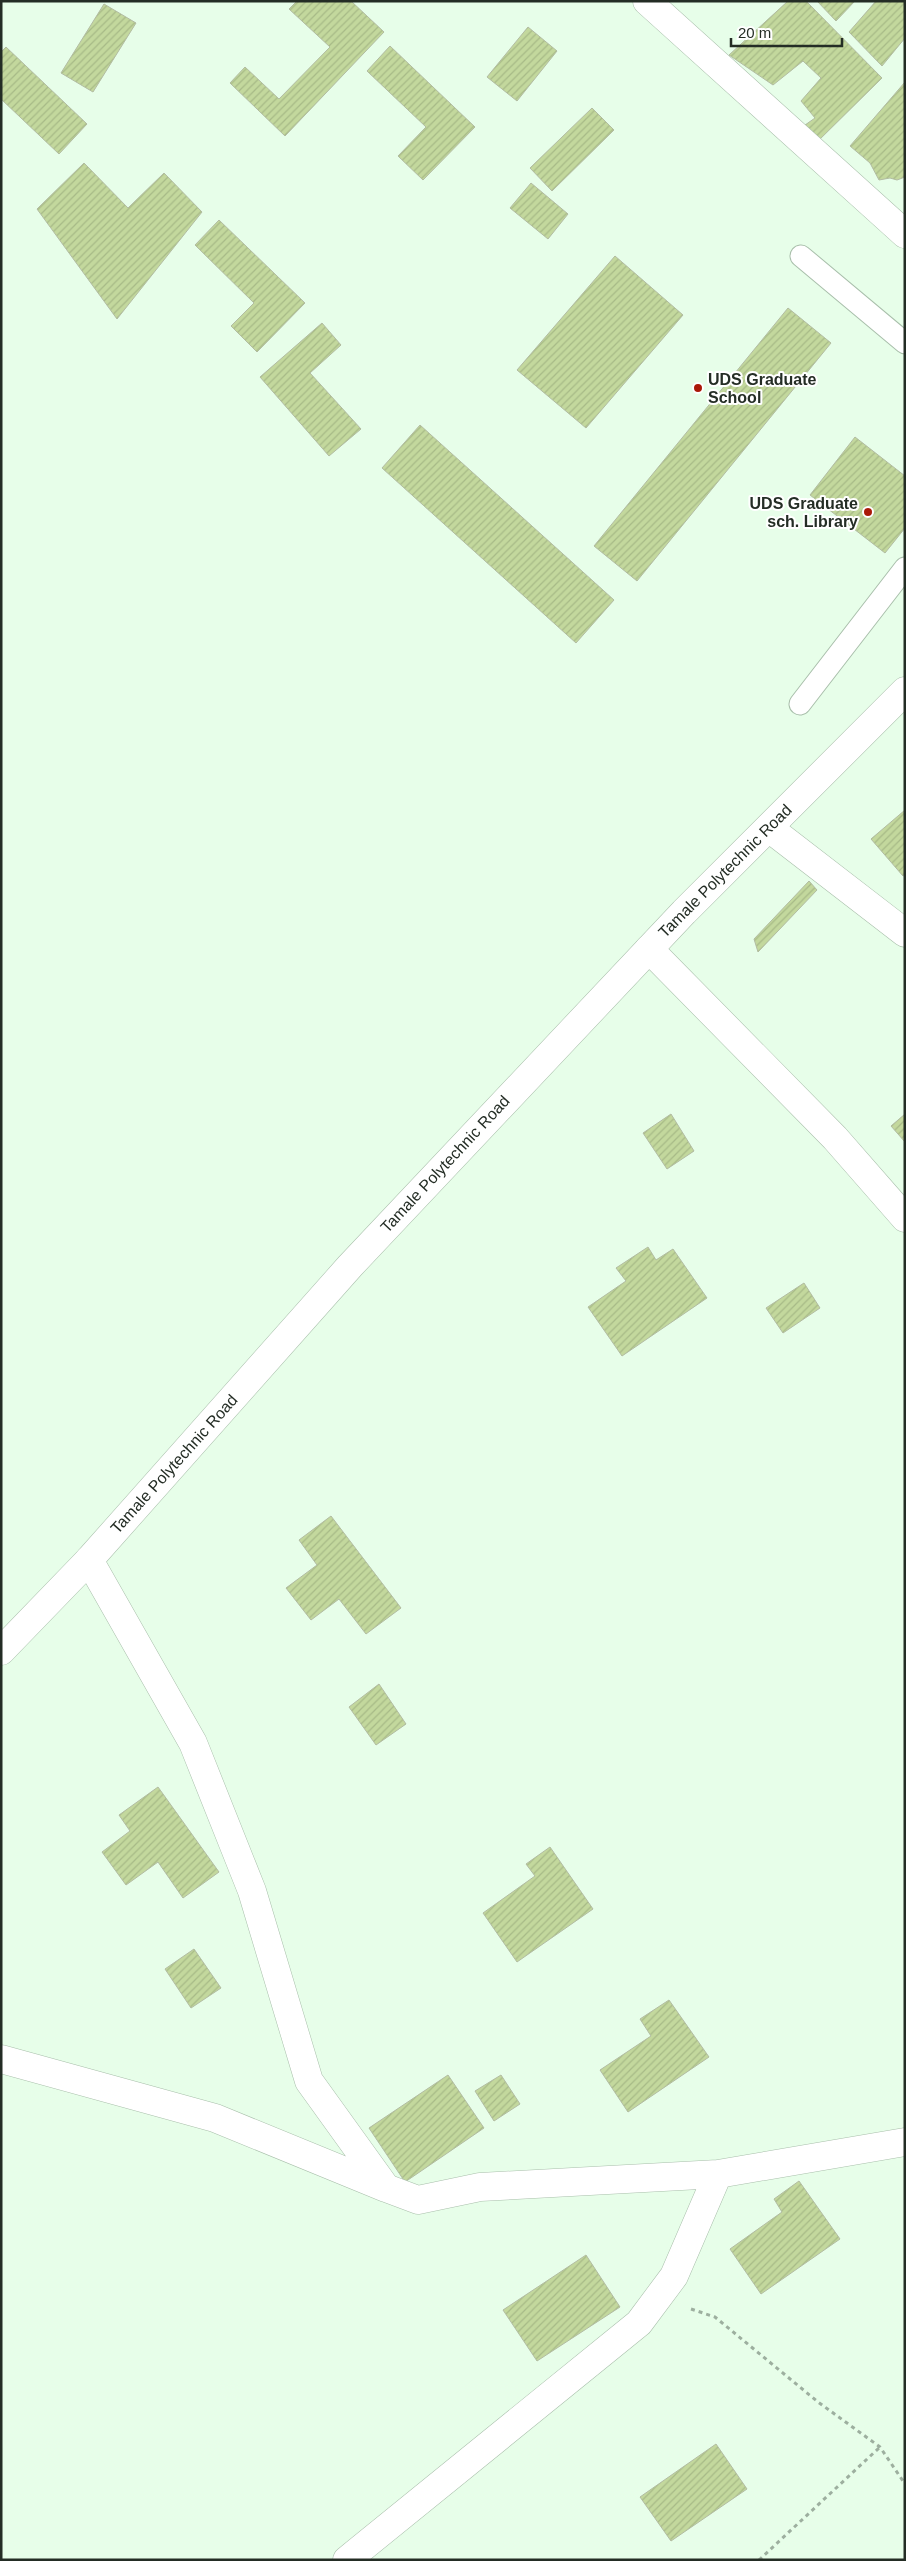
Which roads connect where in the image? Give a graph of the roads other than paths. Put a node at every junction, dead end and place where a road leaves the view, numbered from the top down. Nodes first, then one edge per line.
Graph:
1 (648, 1) edge
2 (905, 234) edge
3 (801, 256) dead end
4 (905, 342) edge
5 (905, 568) edge
6 (905, 691) edge
7 (800, 704) dead end
8 (769, 828) junction
9 (905, 933) edge
10 (648, 949) junction
11 (905, 1218) edge
12 (89, 1560) junction
13 (1, 1651) edge
14 (1, 2058) edge
15 (905, 2142) edge
16 (718, 2174) junction
17 (386, 2188) junction
18 (347, 2560) edge

1 - 2 street
3 - 4 lane
5 - 7 lane
6 - 8 street, Tamale Polytechnic Road
8 - 9 street
8 - 10 street, Tamale Polytechnic Road
10 - 11 street
10 - 12 street, Tamale Polytechnic Road
12 - 13 street, Tamale Polytechnic Road
12 - 17 street
14 - 17 street
15 - 16 street
16 - 17 street
16 - 18 street

